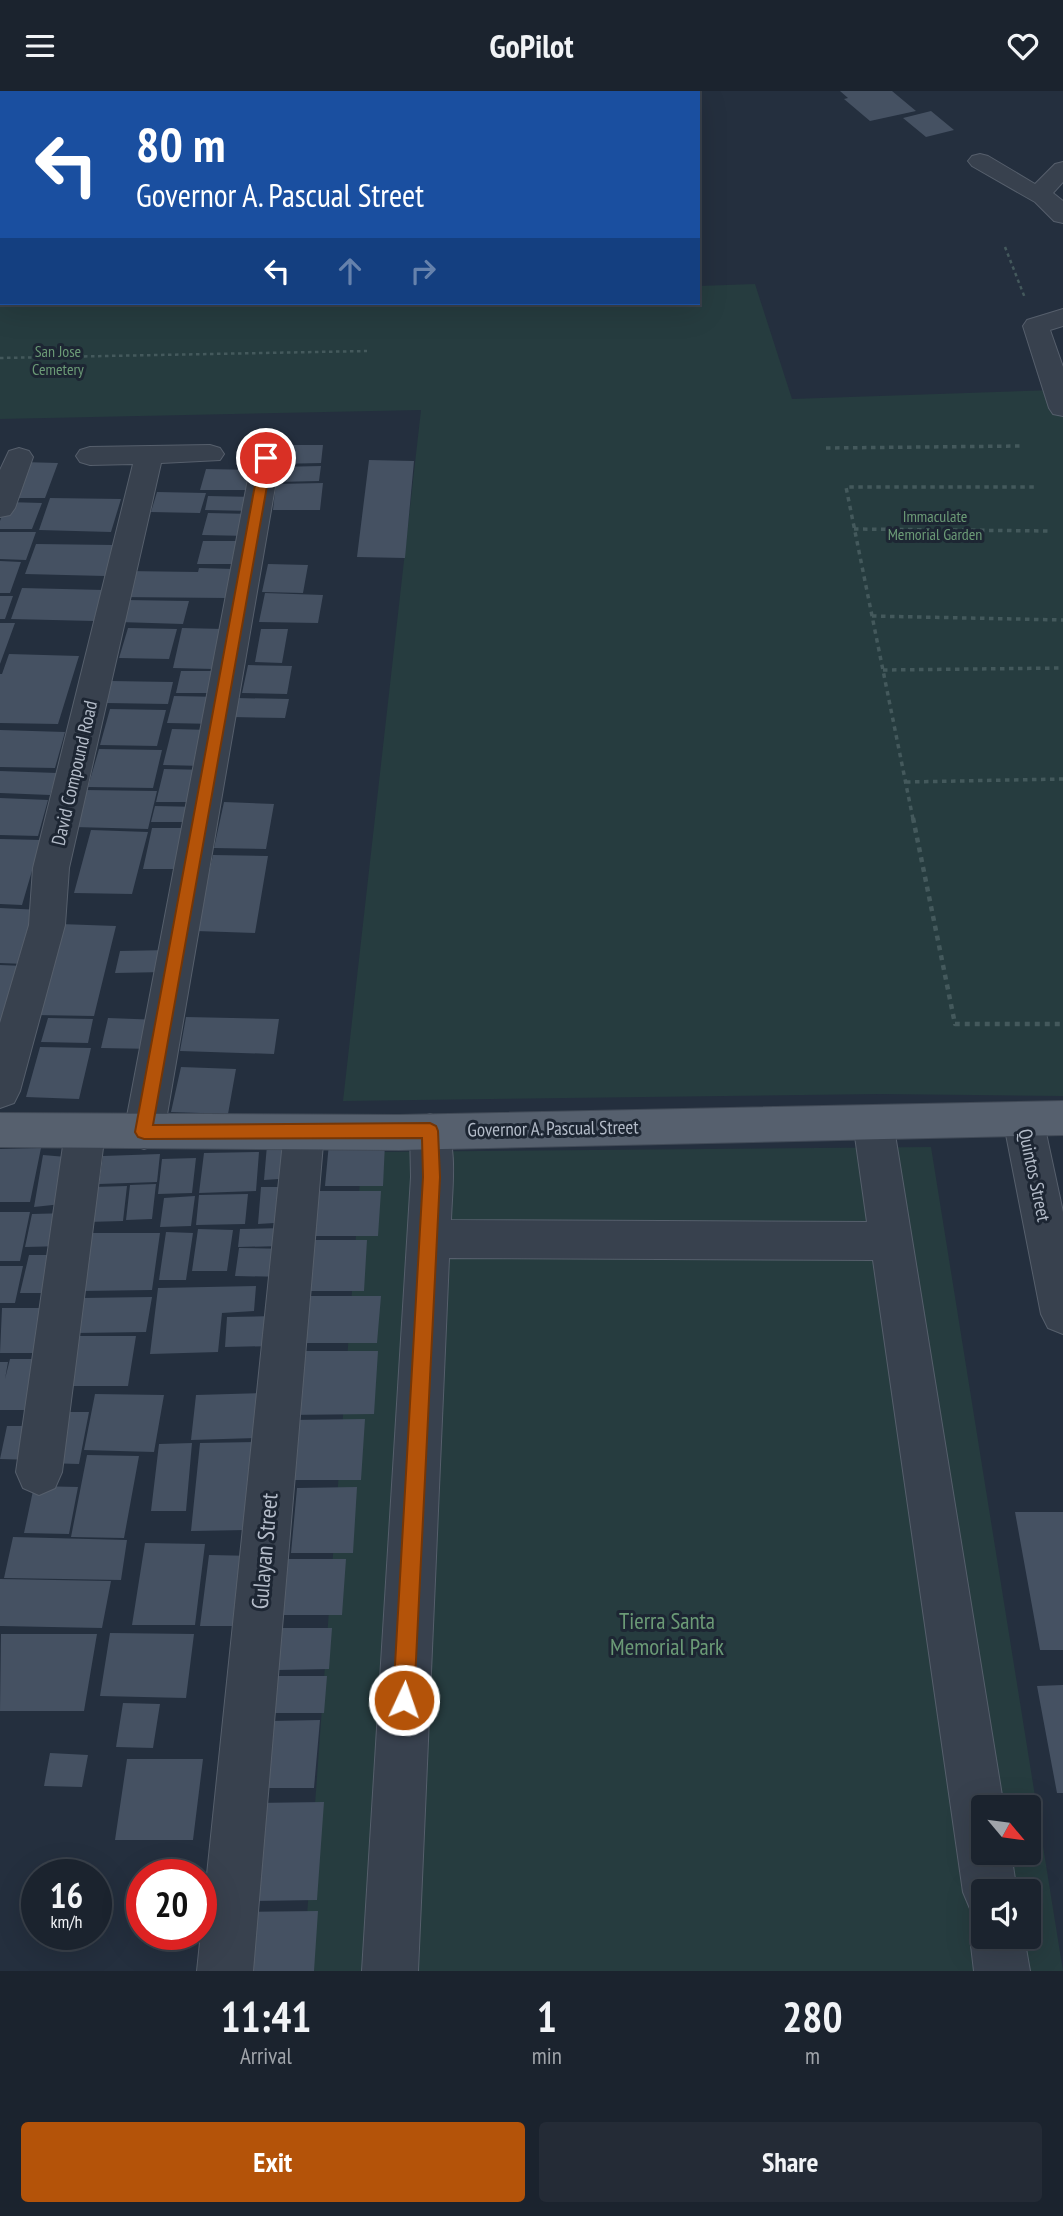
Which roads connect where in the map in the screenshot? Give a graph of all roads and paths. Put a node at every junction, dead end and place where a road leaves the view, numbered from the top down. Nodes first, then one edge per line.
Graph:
1 (980, 161) dead end
2 (1063, 169) edge
3 (1039, 193) junction
4 (1063, 216) edge
5 (1005, 247) dead end
6 (1063, 317) edge
7 (1036, 326) junction
8 (367, 351) dead end
9 (0, 358) edge
10 (1063, 408) edge
11 (1022, 446) dead end
12 (826, 448) dead end
13 (210, 454) dead end
14 (149, 455) junction
15 (90, 456) dead end
16 (19, 457) dead end
17 (266, 458) dead end
18 (1035, 487) dead end
19 (0, 508) edge
20 (854, 529) junction
21 (1048, 531) dead end
22 (872, 616) junction
23 (1063, 620) edge
24 (1063, 668) edge
25 (883, 670) junction
26 (1063, 779) edge
27 (906, 782) junction
28 (1063, 1024) edge
29 (0, 1091) edge
30 (1043, 1119) edge
31 (873, 1122) junction
32 (0, 1130) edge
33 (430, 1131) junction
34 (85, 1132) junction
35 (144, 1132) junction
36 (304, 1132) junction
37 (428, 1239) junction
38 (891, 1241) junction
39 (1063, 1314) edge
40 (39, 1472) dead end
41 (975, 1795) edge
42 (999, 1949) edge
43 (225, 1971) edge
44 (390, 1971) edge
45 (1002, 1971) edge

1 - 3 street
2 - 3 street
3 - 4 street
5 - 7 path
6 - 7 street
7 - 10 street
8 - 9 path
11 - 12 path
13 - 14 street
14 - 15 street
14 - 29 street, David Compound Road
16 - 19 street
17 - 35 street
18 - 20 path
20 - 21 path
20 - 22 path
22 - 23 path
22 - 25 path
24 - 25 path
25 - 27 path
26 - 27 path
27 - 28 path
30 - 31 main road, Governor A. Pascual Street
30 - 39 street, Quintos Street
31 - 33 main road, Governor A. Pascual Street
31 - 38 street
32 - 34 main road, Governor A. Pascual Street
33 - 36 main road, Governor A. Pascual Street
33 - 37 street
34 - 35 main road, Governor A. Pascual Street
34 - 40 street
35 - 36 main road, Governor A. Pascual Street
36 - 43 street, Gulayan Street
37 - 38 street
37 - 44 street
38 - 41 street
42 - 45 street

